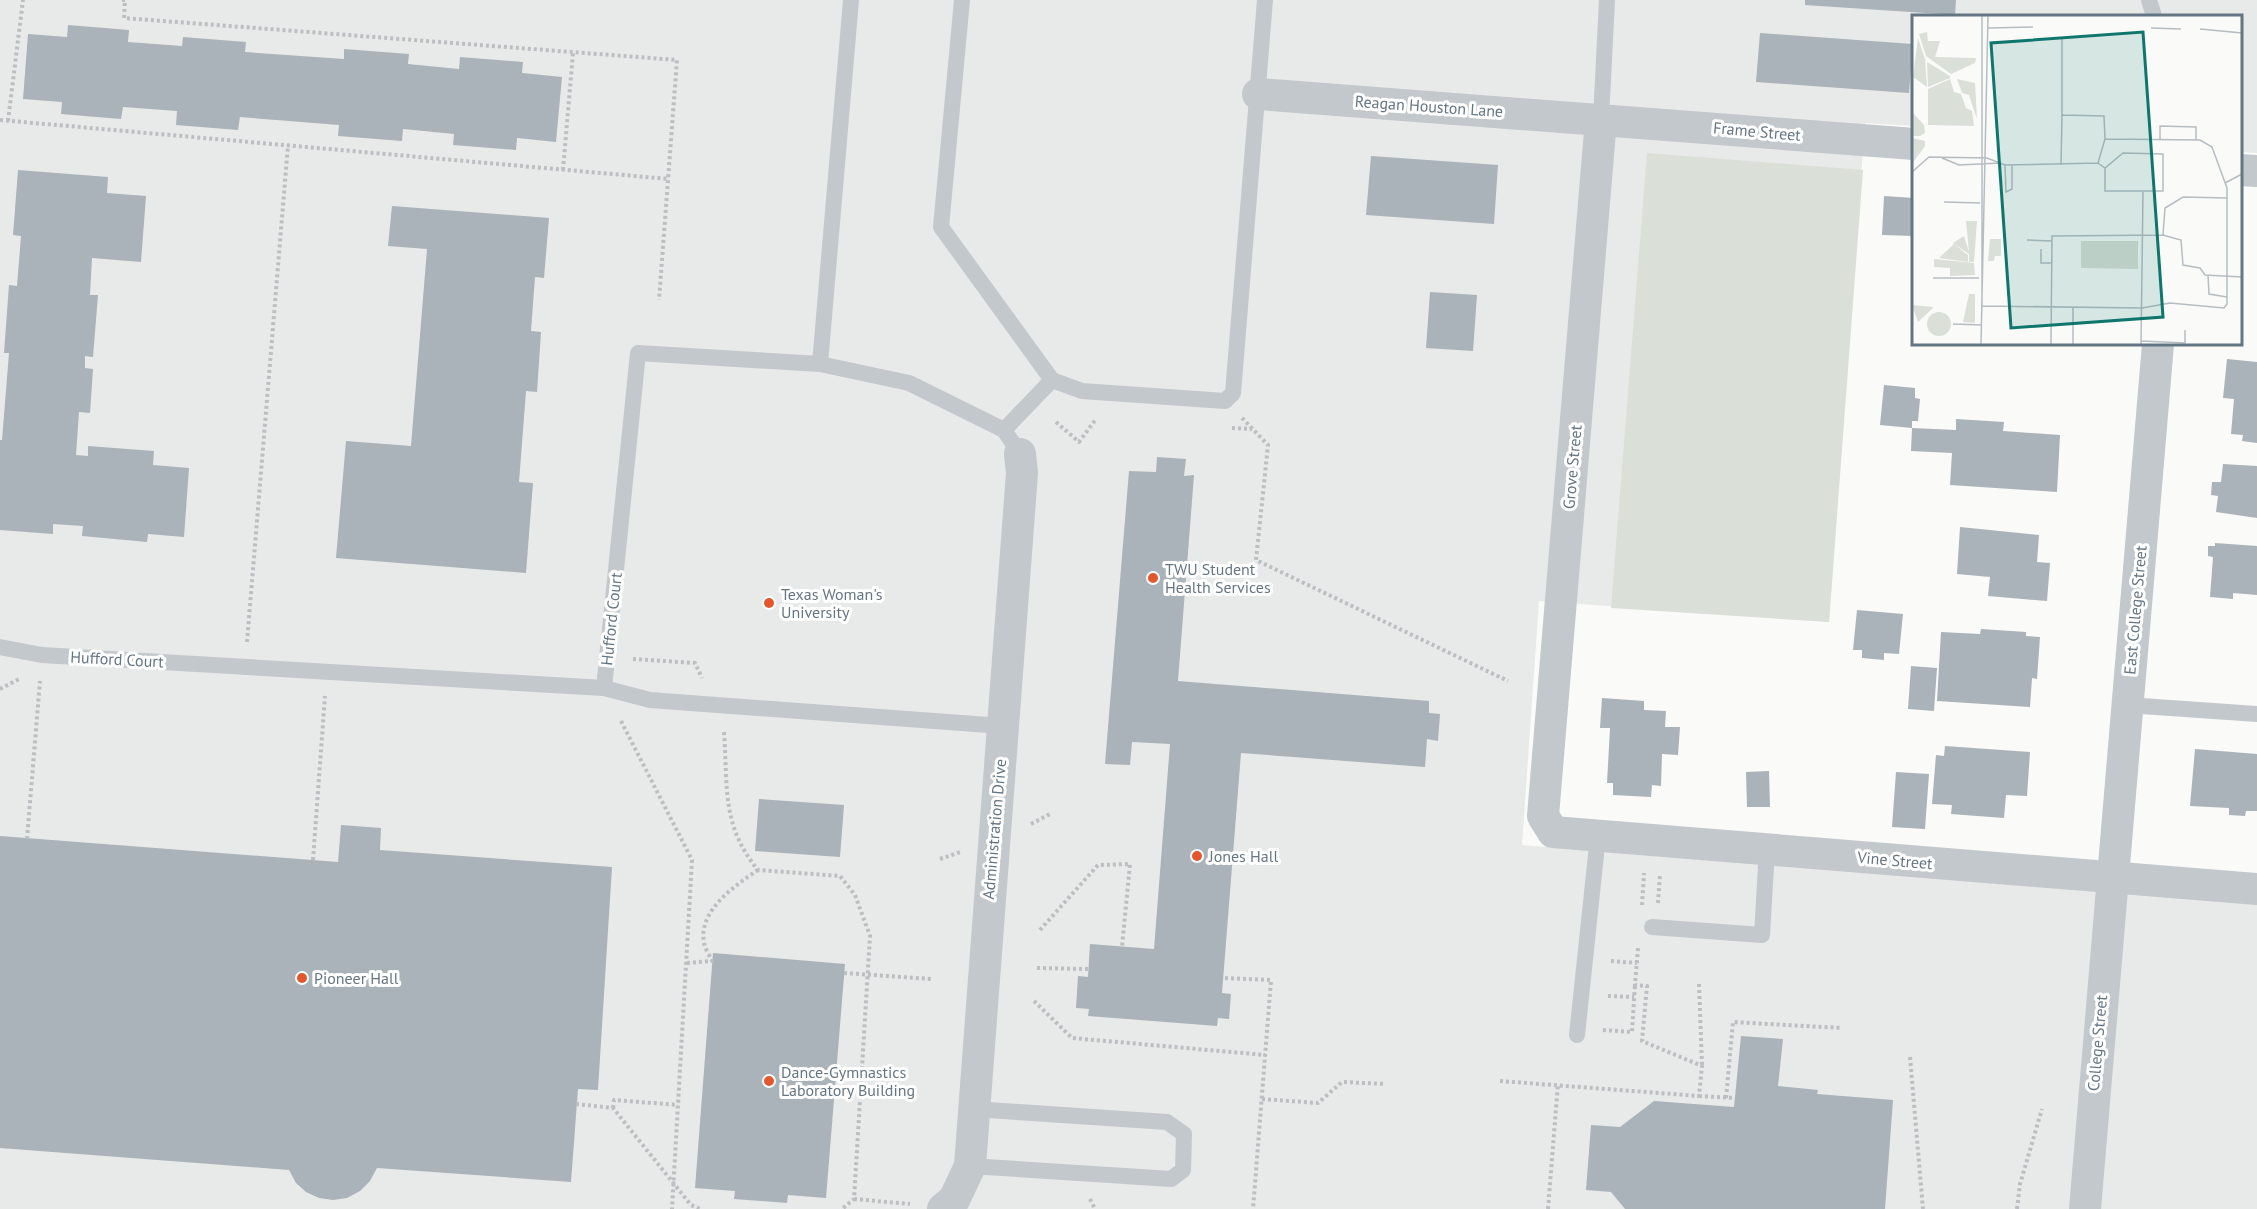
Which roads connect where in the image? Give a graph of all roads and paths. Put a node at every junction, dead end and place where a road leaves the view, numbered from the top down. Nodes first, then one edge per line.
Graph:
1 (23, 0) edge
2 (122, 0) edge
3 (850, 0) edge
4 (962, 0) edge
5 (1265, 0) edge
6 (1607, 0) edge
7 (2149, 0) edge
8 (2154, 15) edge
9 (573, 52) junction
10 (1257, 94) junction
11 (1601, 119) junction
12 (0, 120) edge
13 (8, 121) junction
14 (1912, 144) edge
15 (288, 145) junction
16 (563, 170) junction
17 (2242, 170) edge
18 (2257, 171) edge
19 (669, 179) junction
20 (659, 300) dead end
21 (2158, 345) edge
22 (820, 364) junction
23 (1052, 380) junction
24 (1225, 401) junction
25 (1056, 422) dead end
26 (1012, 442) junction
27 (1079, 442) dead end
28 (0, 647) edge
29 (607, 657) junction
30 (245, 667) junction
31 (327, 672) junction
32 (32, 678) dead end
33 (23, 679) dead end
34 (1508, 681) dead end
35 (604, 688) junction
36 (0, 689) edge
37 (712, 703) junction
38 (2127, 705) junction
39 (2257, 714) edge
40 (1002, 726) junction
41 (1050, 814) dead end
42 (1543, 816) joint
43 (1040, 819) dead end
44 (1598, 836) junction
45 (27, 838) dead end
46 (1767, 849) junction
47 (313, 860) dead end
48 (758, 870) junction
49 (2112, 877) junction
50 (1660, 881) dead end
51 (2257, 889) edge
52 (1641, 906) dead end
53 (1652, 927) dead end
54 (1040, 930) dead end
55 (1639, 940) dead end
56 (1122, 947) dead end
57 (687, 963) junction
58 (1037, 968) dead end
59 (1088, 969) dead end
60 (844, 973) dead end
61 (870, 975) junction
62 (1225, 978) dead end
63 (931, 979) dead end
64 (1700, 984) dead end
65 (1635, 985) junction
66 (1034, 1001) dead end
67 (1842, 1028) dead end
68 (1632, 1032) dead end
69 (1577, 1035) dead end
70 (1265, 1054) junction
71 (1910, 1057) dead end
72 (1702, 1066) junction
73 (1500, 1081) dead end
74 (1386, 1084) dead end
75 (1558, 1084) junction
76 (1699, 1096) junction
77 (1726, 1098) junction
78 (1735, 1098) dead end
79 (1262, 1099) junction
80 (576, 1104) dead end
81 (678, 1105) junction
82 (613, 1108) junction
83 (973, 1109) junction
84 (2042, 1109) dead end
85 (970, 1166) junction
86 (673, 1181) junction
87 (854, 1199) junction
88 (913, 1204) dead end
89 (951, 1206) edge
90 (672, 1209) edge
91 (700, 1209) edge
92 (842, 1209) edge
93 (1253, 1209) edge
94 (1548, 1209) edge
95 (1923, 1209) edge
96 (2018, 1209) edge
97 (2085, 1209) edge

1 - 13 path
2 - 9 path
3 - 22 lane
4 - 23 lane
5 - 10 lane
6 - 11 lane
7 - 8 lane
9 - 16 path
9 - 19 path
10 - 11 street, Reagan Houston Lane
10 - 24 lane
11 - 14 street, Frame Street
11 - 42 street, Grove Street
12 - 13 path
13 - 15 path
15 - 16 path
15 - 30 path
16 - 19 path
17 - 18 street
19 - 20 path
21 - 38 street, East College Street
22 - 26 lane, Hufford Court
22 - 29 lane, Hufford Court
23 - 24 lane
23 - 26 lane
24 - 34 path
25 - 27 path
26 - 40 street, Administration Drive
28 - 30 lane, Hufford Court
29 - 35 lane, Hufford Court
29 - 37 path
30 - 31 lane, Hufford Court
31 - 35 lane, Hufford Court
31 - 47 path
32 - 45 path
33 - 36 path
35 - 37 lane
35 - 57 path
37 - 40 lane
37 - 48 path
38 - 39 lane
38 - 49 street, East College Street
40 - 83 street, Administration Drive
41 - 43 path
42 - 44 street, Vine Street
44 - 46 street, Vine Street
44 - 69 lane
46 - 49 street, Vine Street
46 - 53 lane
48 - 57 path
48 - 61 path
49 - 51 street, Vine Street
49 - 97 street, College Street
50 - 52 path
54 - 56 path
55 - 65 path
57 - 81 path
58 - 59 path
60 - 61 path
61 - 63 path
61 - 87 path
62 - 70 path
64 - 72 path
65 - 68 path
65 - 72 path
66 - 70 path
67 - 77 path
70 - 79 path
71 - 95 path
72 - 76 path
73 - 75 path
74 - 79 path
75 - 76 path
75 - 94 path
76 - 77 path
77 - 78 path
79 - 93 path
80 - 82 path
81 - 82 path
81 - 86 path
82 - 86 path
83 - 85 street, Administration Drive
83 - 85 lane
84 - 96 path
85 - 89 street, Administration Drive
86 - 90 path
86 - 91 path
87 - 88 path
87 - 92 path

